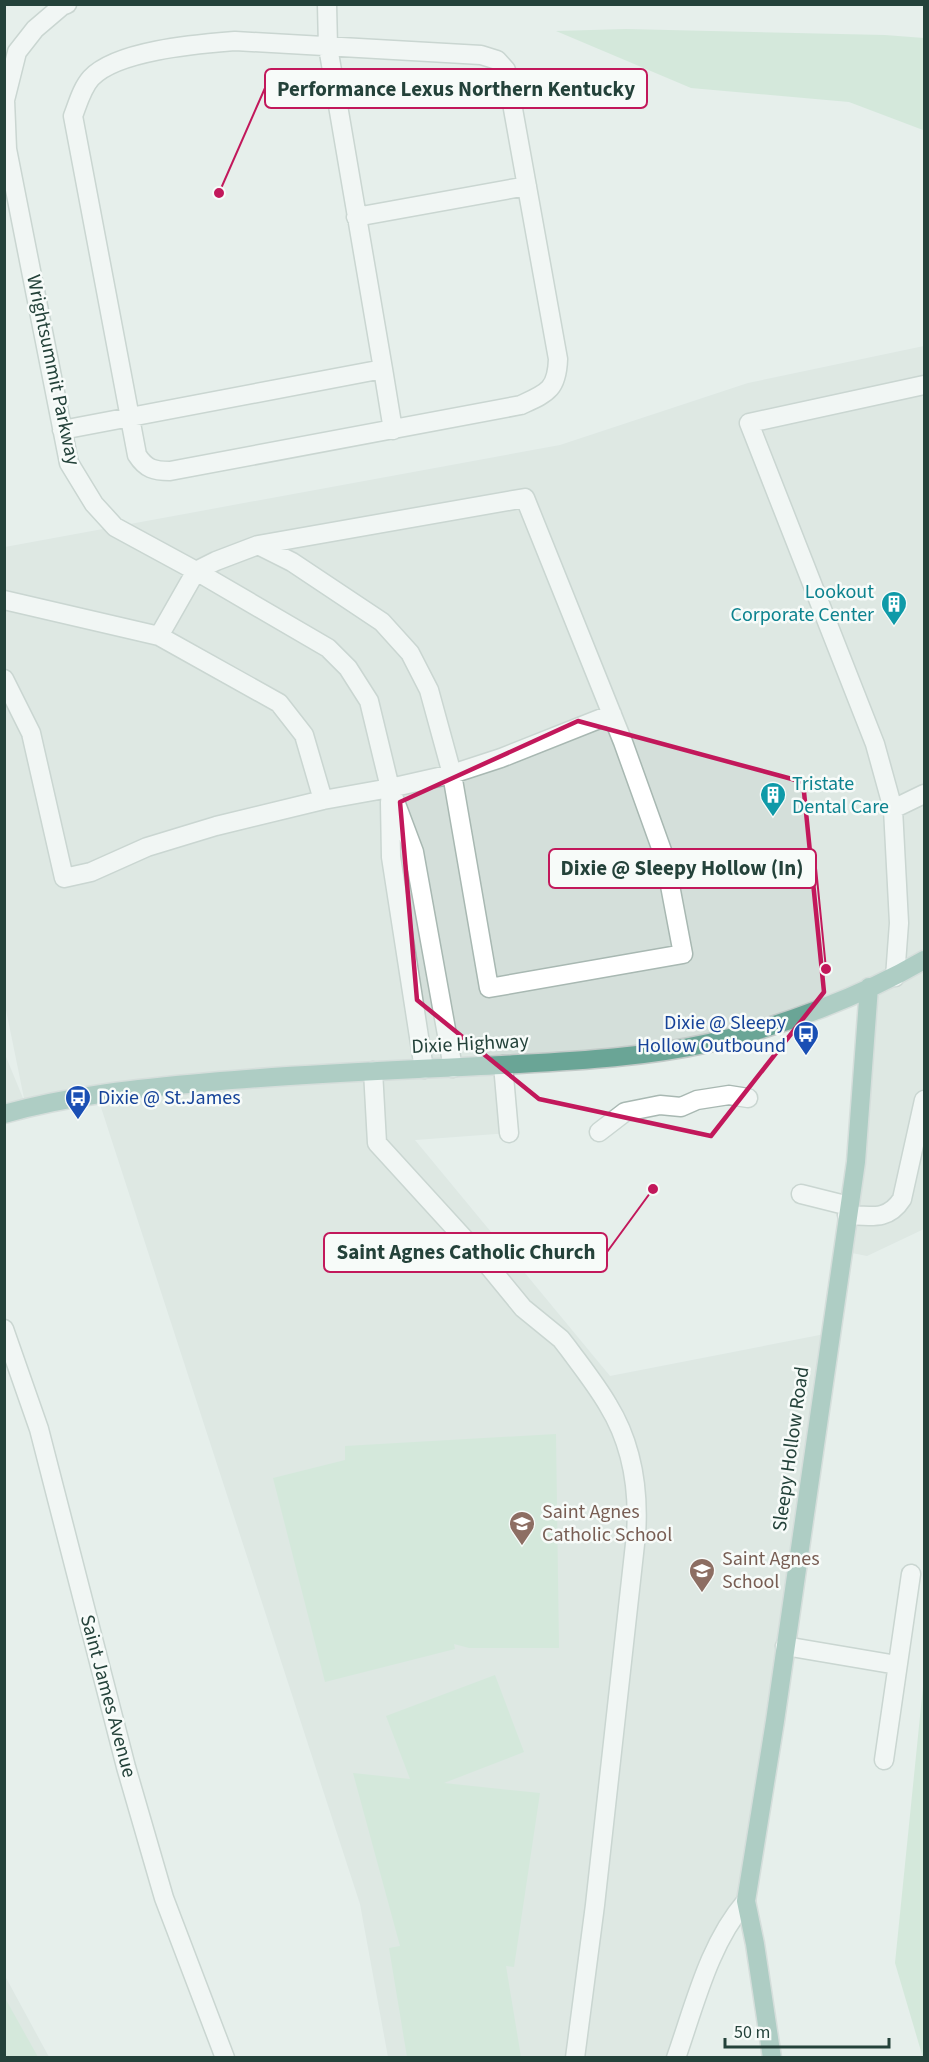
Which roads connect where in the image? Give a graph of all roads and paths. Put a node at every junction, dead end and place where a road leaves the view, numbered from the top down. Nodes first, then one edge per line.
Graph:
1 (68, 4) edge
2 (327, 4) edge
3 (328, 46) junction
4 (527, 186) junction
5 (356, 217) junction
6 (382, 369) junction
7 (924, 385) edge
8 (130, 418) junction
9 (62, 430) junction
10 (393, 430) junction
11 (258, 545) junction
12 (196, 571) junction
13 (4, 600) edge
14 (159, 636) junction
15 (4, 680) edge
16 (612, 714) junction
17 (452, 774) junction
18 (390, 788) junction
19 (924, 794) edge
20 (323, 800) junction
21 (893, 809) junction
22 (924, 960) edge
23 (895, 976) junction
24 (869, 987) junction
25 (503, 1065) junction
26 (453, 1068) junction
27 (424, 1069) junction
28 (373, 1071) junction
29 (748, 1098) dead end
30 (924, 1100) edge
31 (4, 1114) edge
32 (599, 1132) dead end
33 (509, 1133) dead end
34 (801, 1194) dead end
35 (848, 1211) junction
36 (4, 1329) edge
37 (911, 1574) dead end
38 (785, 1646) junction
39 (897, 1665) junction
40 (884, 1760) dead end
41 (746, 1901) junction
42 (225, 2058) edge
43 (575, 2058) edge
44 (676, 2058) edge
45 (772, 2058) edge

1 - 9 street, Wrightsummit Parkway
2 - 3 street
3 - 4 street
3 - 5 street
3 - 8 street
4 - 5 street
4 - 10 street
5 - 6 street
6 - 8 street
6 - 10 street
7 - 21 street
8 - 9 street
8 - 10 street
9 - 12 street, Wrightsummit Parkway
11 - 12 street
11 - 16 street
11 - 17 street
12 - 14 street
12 - 18 street, Wrightsummit Parkway
13 - 14 street
14 - 20 street
15 - 20 street
16 - 17 street
16 - 17 street
17 - 18 street
18 - 20 street
18 - 26 street, Wrightsummit Parkway
18 - 27 street, Wrightsummit Parkway
19 - 21 street
21 - 23 street
22 - 23 main road, Dixie Highway
23 - 24 main road, Dixie Highway
24 - 25 main road, Dixie Highway
24 - 35 main road, Sleepy Hollow Road
25 - 26 main road, Dixie Highway
25 - 33 street
26 - 27 main road, Dixie Highway
27 - 28 main road, Dixie Highway
28 - 31 main road, Dixie Highway
28 - 43 street
29 - 32 street
30 - 35 street
34 - 35 street
35 - 38 main road, Sleepy Hollow Road
36 - 42 street, Saint James Avenue
37 - 39 street
38 - 39 street
38 - 41 main road, Sleepy Hollow Road
39 - 40 street
41 - 44 street
41 - 45 main road, Sleepy Hollow Road

